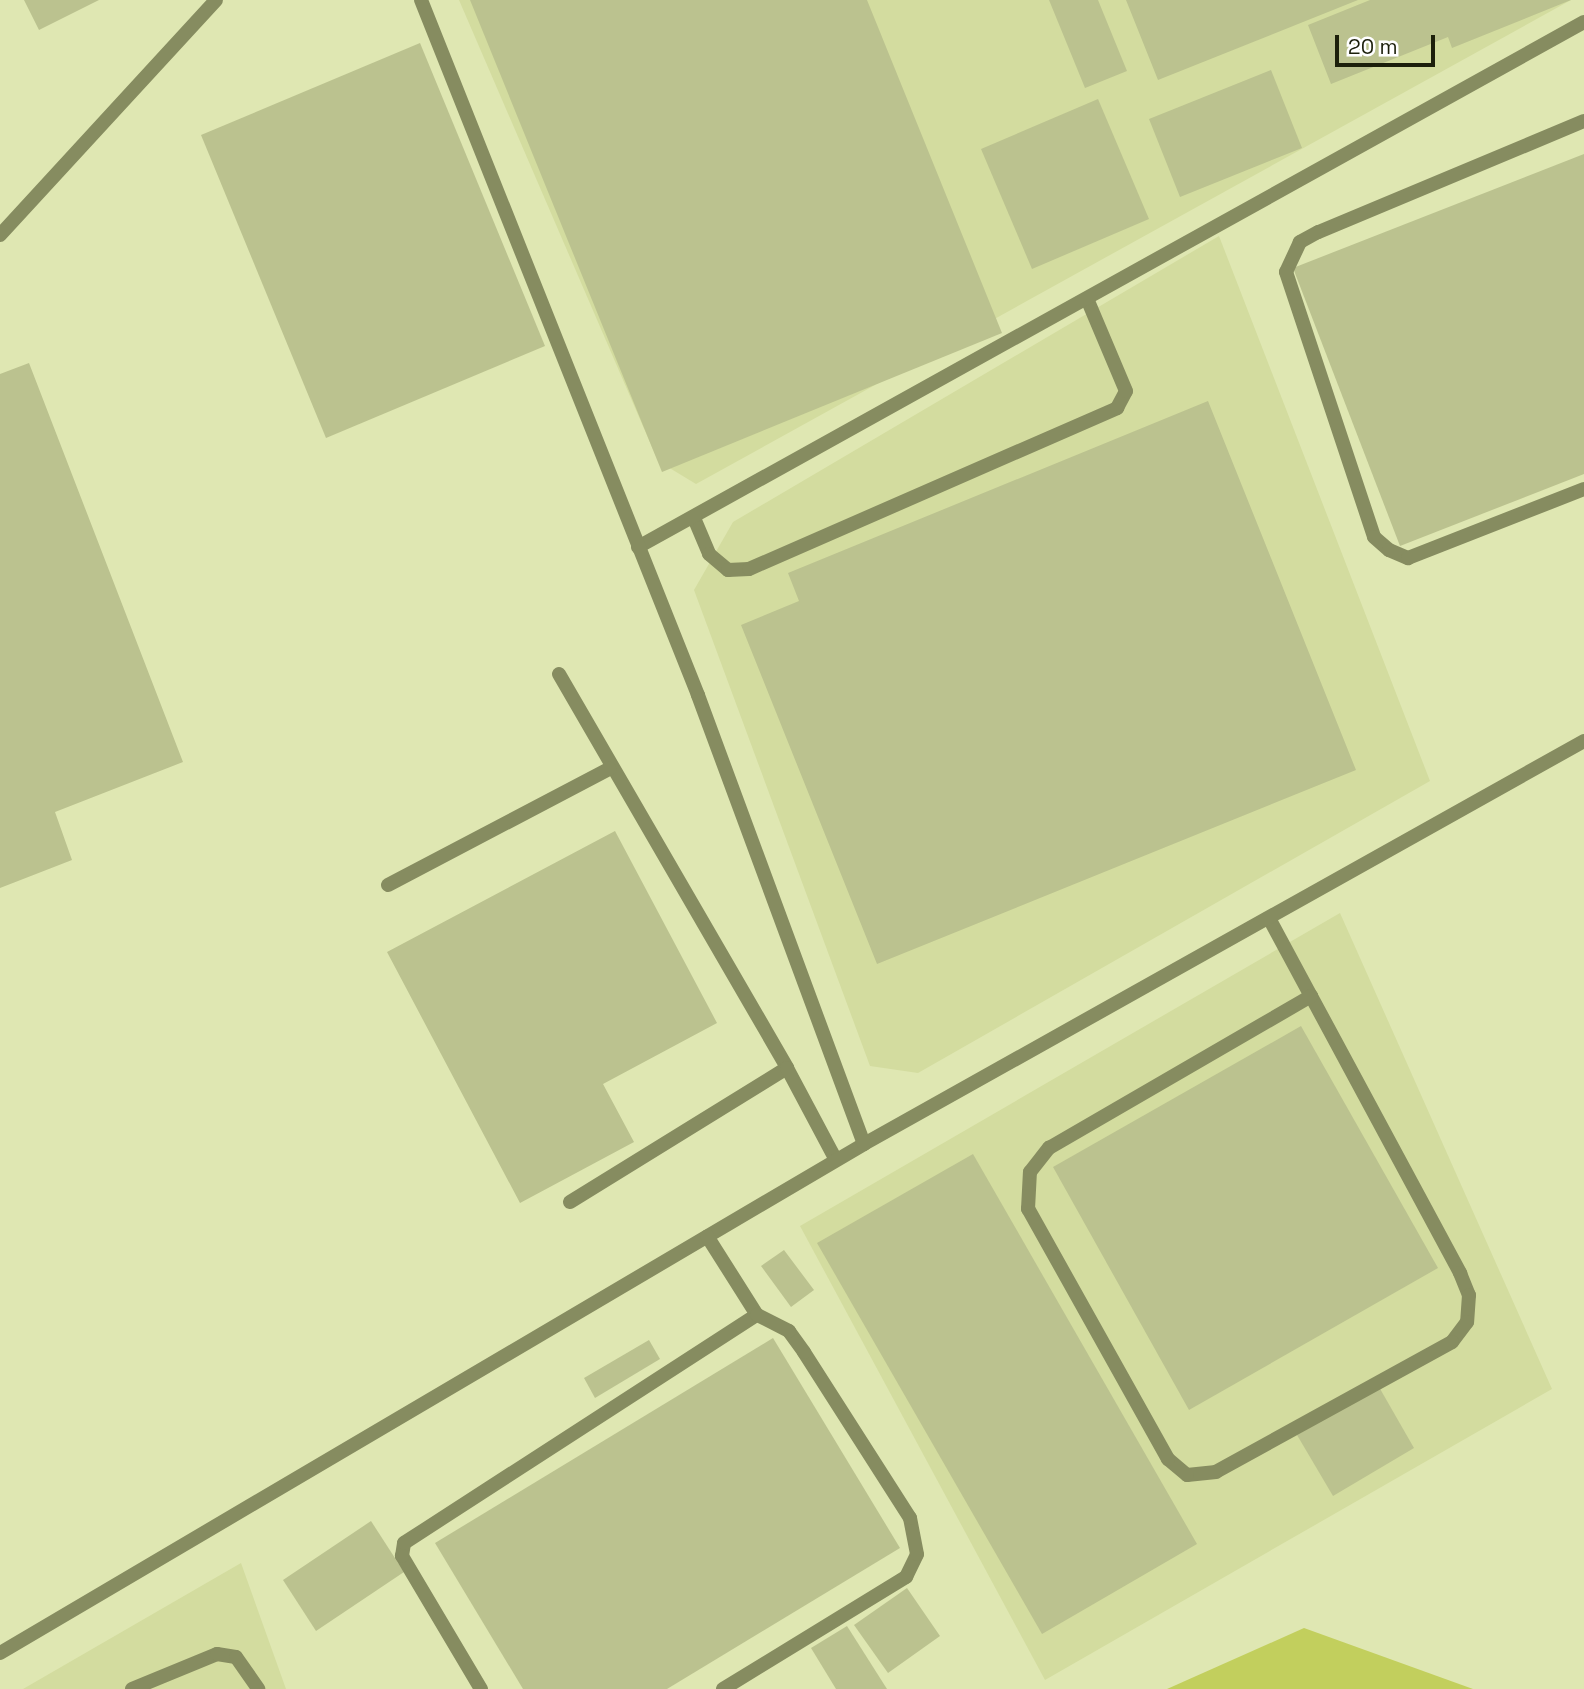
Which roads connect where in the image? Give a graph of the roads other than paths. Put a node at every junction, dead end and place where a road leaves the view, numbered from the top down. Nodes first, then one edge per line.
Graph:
1 (216, 0) edge
2 (421, 0) edge
3 (1584, 22) edge
4 (1584, 121) edge
5 (0, 235) edge
6 (1088, 301) junction
7 (1584, 489) edge
8 (694, 518) junction
9 (638, 547) junction
10 (559, 674) dead end
11 (1583, 743) edge
12 (609, 769) junction
13 (388, 885) dead end
14 (1270, 920) junction
15 (1311, 996) junction
16 (787, 1068) junction
17 (864, 1144) junction
18 (836, 1160) junction
19 (570, 1202) dead end
20 (707, 1237) junction
21 (757, 1315) junction
22 (0, 1653) edge
23 (132, 1689) edge
24 (258, 1689) edge
25 (481, 1689) edge
26 (723, 1689) edge

1 - 5 lane
2 - 9 lane
3 - 6 lane
4 - 7 lane
6 - 8 lane
6 - 8 lane
8 - 9 lane
9 - 17 lane
10 - 12 lane
11 - 14 lane
12 - 13 lane
12 - 16 lane
14 - 15 lane
14 - 17 lane
15 - 15 lane
16 - 18 lane
16 - 19 lane
17 - 18 lane
18 - 20 lane
20 - 21 lane
20 - 22 lane
21 - 25 lane
21 - 26 lane
23 - 24 lane

